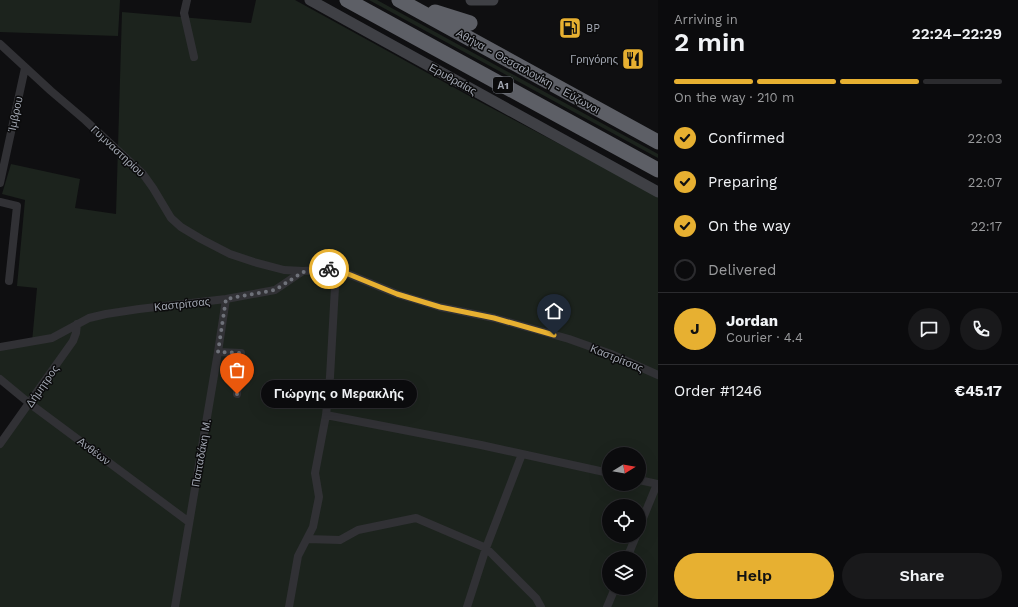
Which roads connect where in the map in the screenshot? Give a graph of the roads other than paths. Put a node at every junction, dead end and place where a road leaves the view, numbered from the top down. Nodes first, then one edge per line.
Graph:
1 (187, 0) edge
2 (310, 0) edge
3 (347, 0) edge
4 (471, 0) edge
5 (493, 0) edge
6 (402, 2) edge
7 (470, 23) dead end
8 (0, 44) edge
9 (194, 58) dead end
10 (25, 68) junction
11 (658, 142) edge
12 (658, 170) edge
13 (0, 183) edge
14 (658, 192) edge
15 (0, 202) edge
16 (336, 269) junction
17 (303, 272) junction
18 (9, 281) dead end
19 (226, 299) junction
20 (77, 324) junction
21 (0, 347) edge
22 (218, 352) junction
23 (658, 375) edge
24 (0, 379) edge
25 (237, 394) dead end
26 (29, 403) junction
27 (326, 415) junction
28 (0, 444) edge
29 (522, 454) junction
30 (602, 471) edge
31 (646, 481) edge
32 (658, 484) edge
33 (646, 512) edge
34 (190, 522) junction
35 (307, 539) junction
36 (486, 548) junction
37 (612, 595) edge
38 (175, 607) edge
39 (289, 607) edge
40 (466, 607) edge
41 (541, 607) edge
42 (607, 607) edge

1 - 9 street
2 - 14 main road, Ερυθραίας
3 - 12 highway, Α1
4 - 5 main road
6 - 7 highway
6 - 11 highway, Αθήνα - Θεσσαλονίκη - Εύζωνοι / Α1
8 - 10 street, Γυμναστηρίου
10 - 13 street, Ίμβρου
10 - 17 street, Γυμναστηρίου
15 - 18 street
16 - 17 street, Καστρίτσας
16 - 23 street, Καστρίτσας
16 - 27 street
17 - 19 street, Καστρίτσας
19 - 20 street, Καστρίτσας
19 - 22 street, Παπαδάκη Μ.
20 - 21 street, Καστρίτσας
20 - 26 street, Δήμητρος
22 - 25 street
22 - 34 street, Παπαδάκη Μ.
24 - 26 street, Ανθέων
26 - 28 street, Δήμητρος
26 - 34 street, Ανθέων
27 - 29 street
27 - 35 street
29 - 30 street
29 - 36 street
31 - 32 street
32 - 33 street
34 - 38 street, Παπαδάκη Μ.
35 - 36 street
35 - 39 street
36 - 40 street
36 - 41 street
37 - 42 street

